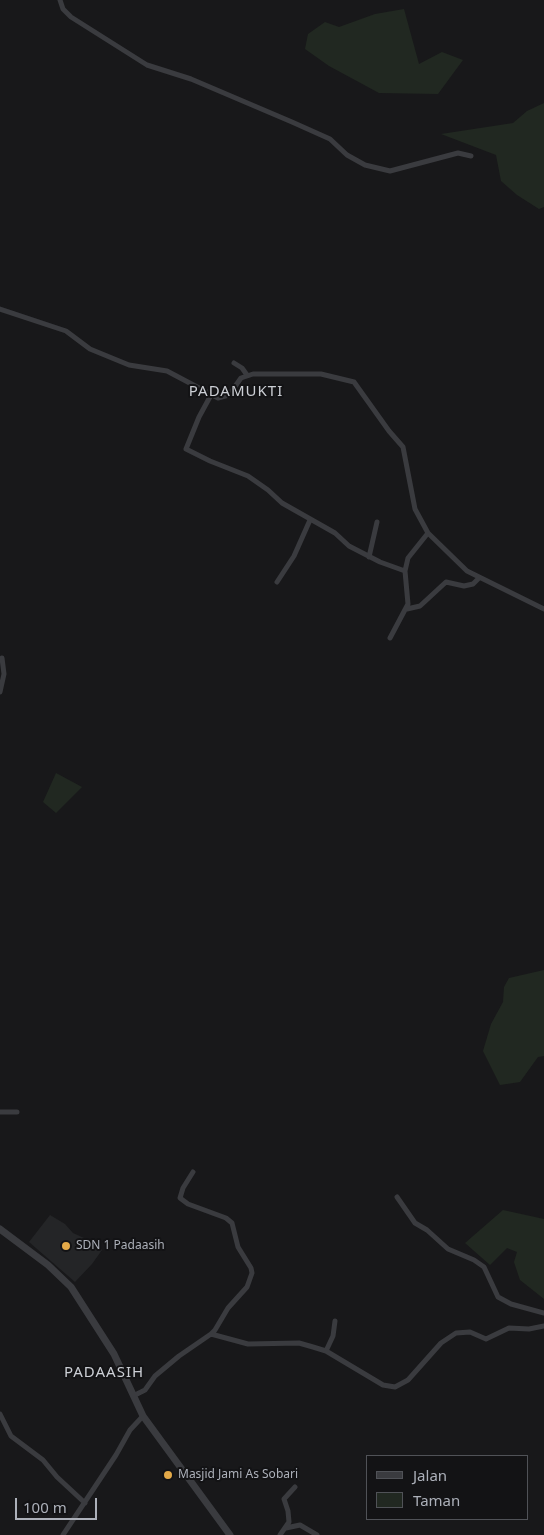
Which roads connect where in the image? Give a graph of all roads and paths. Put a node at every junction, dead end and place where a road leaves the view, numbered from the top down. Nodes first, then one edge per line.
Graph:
1 (60, 0) edge
2 (470, 156) dead end
3 (0, 310) edge
4 (234, 363) dead end
5 (247, 375) junction
6 (211, 395) junction
7 (310, 520) junction
8 (377, 522) dead end
9 (428, 533) junction
10 (369, 557) junction
11 (405, 572) junction
12 (479, 578) junction
13 (277, 582) dead end
14 (407, 609) junction
15 (544, 609) edge
16 (390, 638) dead end
17 (2, 658) dead end
18 (0, 692) edge
19 (0, 1112) edge
20 (17, 1112) dead end
21 (193, 1172) dead end
22 (397, 1197) dead end
23 (0, 1229) edge
24 (544, 1314) edge
25 (335, 1321) dead end
26 (544, 1326) edge
27 (210, 1334) junction
28 (326, 1351) junction
29 (133, 1396) junction
30 (0, 1414) edge
31 (143, 1416) junction
32 (295, 1487) dead end
33 (85, 1503) junction
34 (286, 1528) junction
35 (63, 1535) edge
36 (230, 1535) edge
37 (280, 1535) edge
38 (317, 1535) edge

1 - 2 street
3 - 6 street
4 - 5 street
5 - 6 street
5 - 9 street
6 - 7 street
7 - 10 street
7 - 13 street
8 - 10 street
9 - 11 street
9 - 12 street
10 - 11 street
11 - 14 street
12 - 14 street
12 - 15 street
14 - 16 street
17 - 18 street
19 - 20 street
21 - 27 street
22 - 24 street
23 - 29 street
25 - 28 street
26 - 28 street
27 - 28 street
27 - 29 street
29 - 31 street
30 - 33 street
31 - 33 street
31 - 36 street
32 - 34 street
33 - 35 street
34 - 37 street
34 - 38 street

